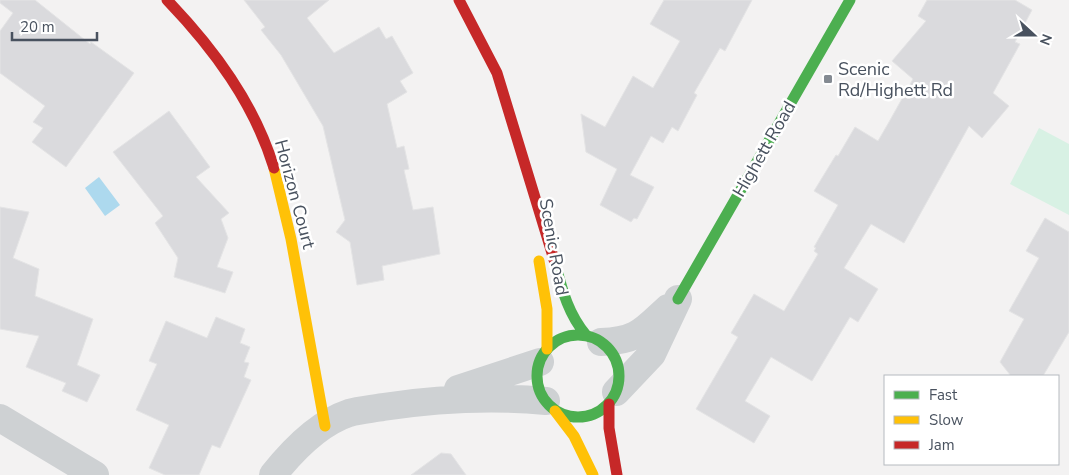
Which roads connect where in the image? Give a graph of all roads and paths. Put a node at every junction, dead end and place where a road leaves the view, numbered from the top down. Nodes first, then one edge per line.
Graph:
1 (167, 0) edge
2 (459, 0) edge
3 (850, 0) edge
4 (520, 151) junction
5 (534, 234) dead end
6 (537, 253) dead end
7 (678, 299) junction
8 (593, 339) junction
9 (543, 356) junction
10 (613, 398) junction
11 (411, 403) junction
12 (550, 406) junction
13 (0, 418) edge
14 (325, 426) junction
15 (95, 475) edge
16 (273, 475) edge
17 (593, 475) edge
18 (617, 475) edge

1 - 14 main road, Horizon Court
2 - 4 main road, Scenic Road
3 - 7 main road, Highett Road
4 - 5 main road, Scenic Road
4 - 8 main road, Scenic Road
6 - 9 main road, Scenic Road
7 - 8 street, Highett Road
7 - 10 street, Highett Road
8 - 9 main road
8 - 10 main road
9 - 11 street
9 - 12 main road
10 - 12 main road
10 - 18 main road
11 - 12 street
11 - 14 street
12 - 17 main road
13 - 15 street
14 - 16 street

